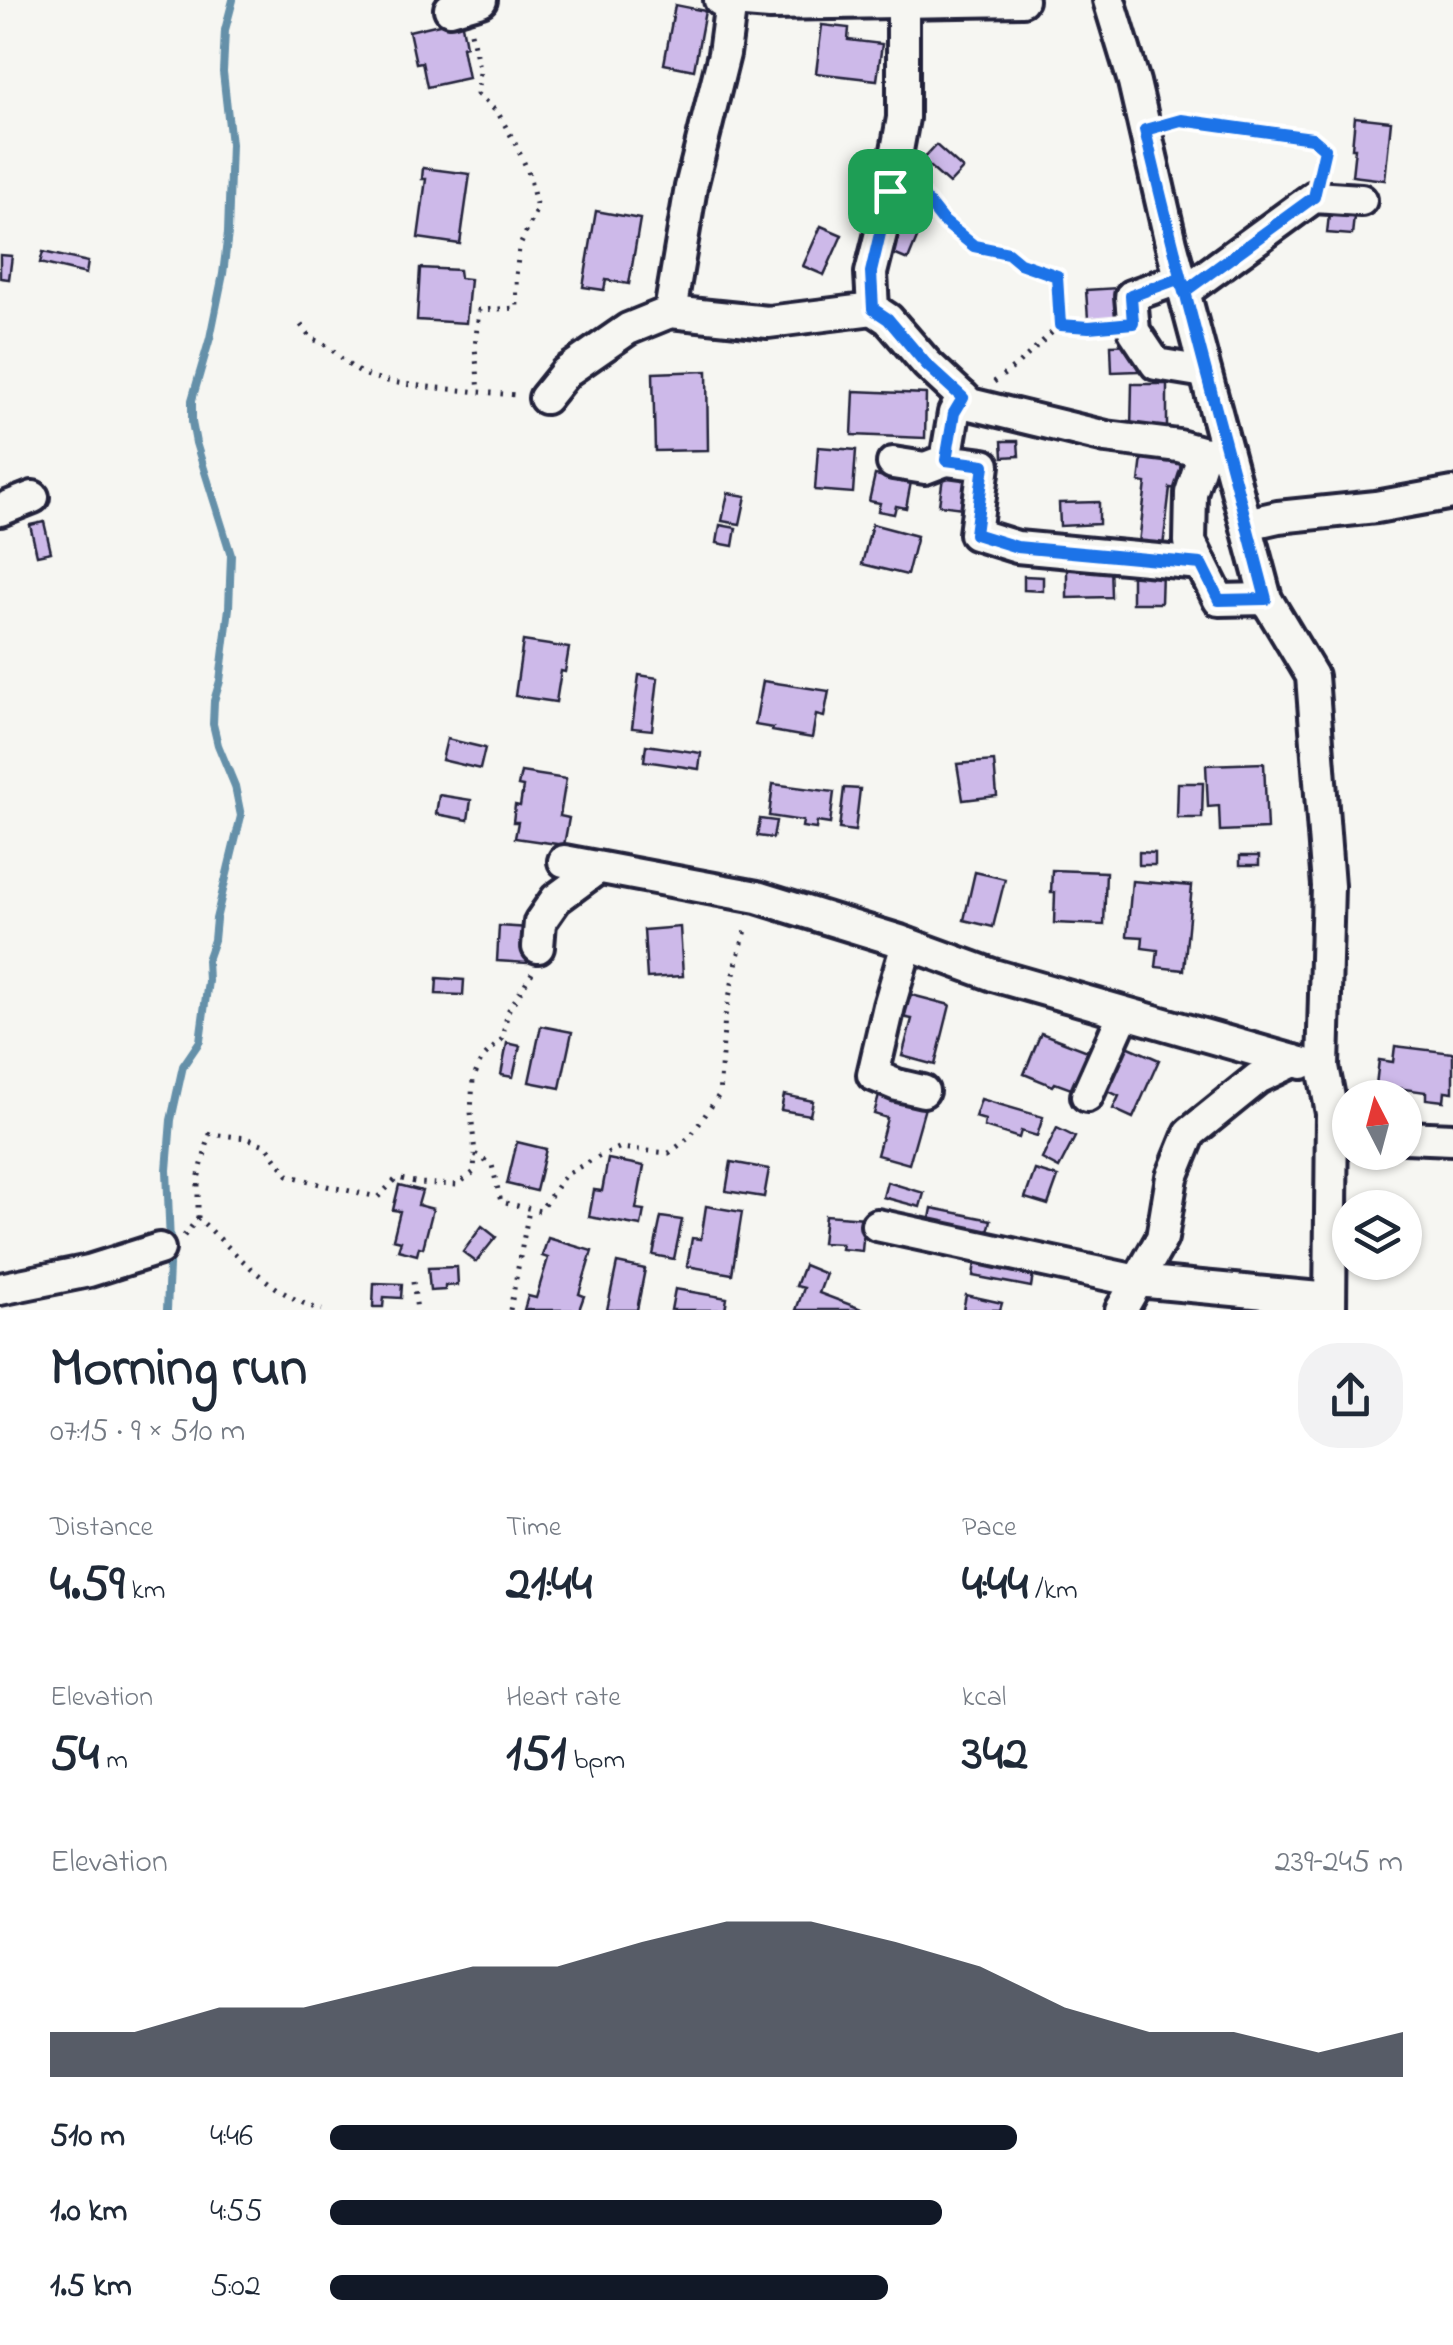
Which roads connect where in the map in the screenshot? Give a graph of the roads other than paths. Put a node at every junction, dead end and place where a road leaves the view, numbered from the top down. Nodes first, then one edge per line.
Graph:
1 (481, 0) edge
2 (720, 0) edge
3 (1022, 0) edge
4 (1108, 0) edge
5 (731, 1) edge
6 (903, 2) edge
7 (450, 9) road end
8 (1361, 200) dead end
9 (1182, 285) junction
10 (873, 309) junction
11 (670, 312) junction
12 (1205, 372) junction
13 (545, 398) road end
14 (966, 401) junction
15 (1215, 451) junction
16 (946, 460) junction
17 (893, 463) dead end
18 (1453, 492) edge
19 (33, 498) dead end
20 (0, 510) edge
21 (1246, 524) junction
22 (1201, 564) junction
23 (1266, 599) junction
24 (564, 861) dead end
25 (598, 868) junction
26 (906, 944) junction
27 (538, 947) road end
28 (1124, 1013) junction
29 (1308, 1064) junction
30 (923, 1091) dead end
31 (1087, 1096) dead end
32 (1332, 1113) edge
33 (1422, 1138) edge
34 (1453, 1139) edge
35 (1339, 1170) edge
36 (877, 1225) dead end
37 (159, 1249) road end
38 (1137, 1280) junction
39 (0, 1289) edge
40 (1330, 1304) edge
41 (1121, 1310) edge

1 - 7 street
2 - 5 street
3 - 6 street
4 - 9 street
5 - 6 street
5 - 11 street
6 - 10 street
8 - 9 street
9 - 12 street
9 - 12 street
10 - 11 street
10 - 14 street
11 - 13 street
12 - 15 street
14 - 15 street
14 - 16 street
15 - 21 street
15 - 22 street
16 - 17 street
16 - 22 street
18 - 21 street
19 - 20 street
21 - 23 street
22 - 23 street
23 - 29 street
24 - 25 street
25 - 26 street
25 - 27 street
26 - 28 street
26 - 30 street
28 - 29 street
28 - 31 street
29 - 32 street
29 - 38 street
33 - 34 street
35 - 40 street
36 - 38 street
37 - 39 street
38 - 40 street
38 - 41 street

